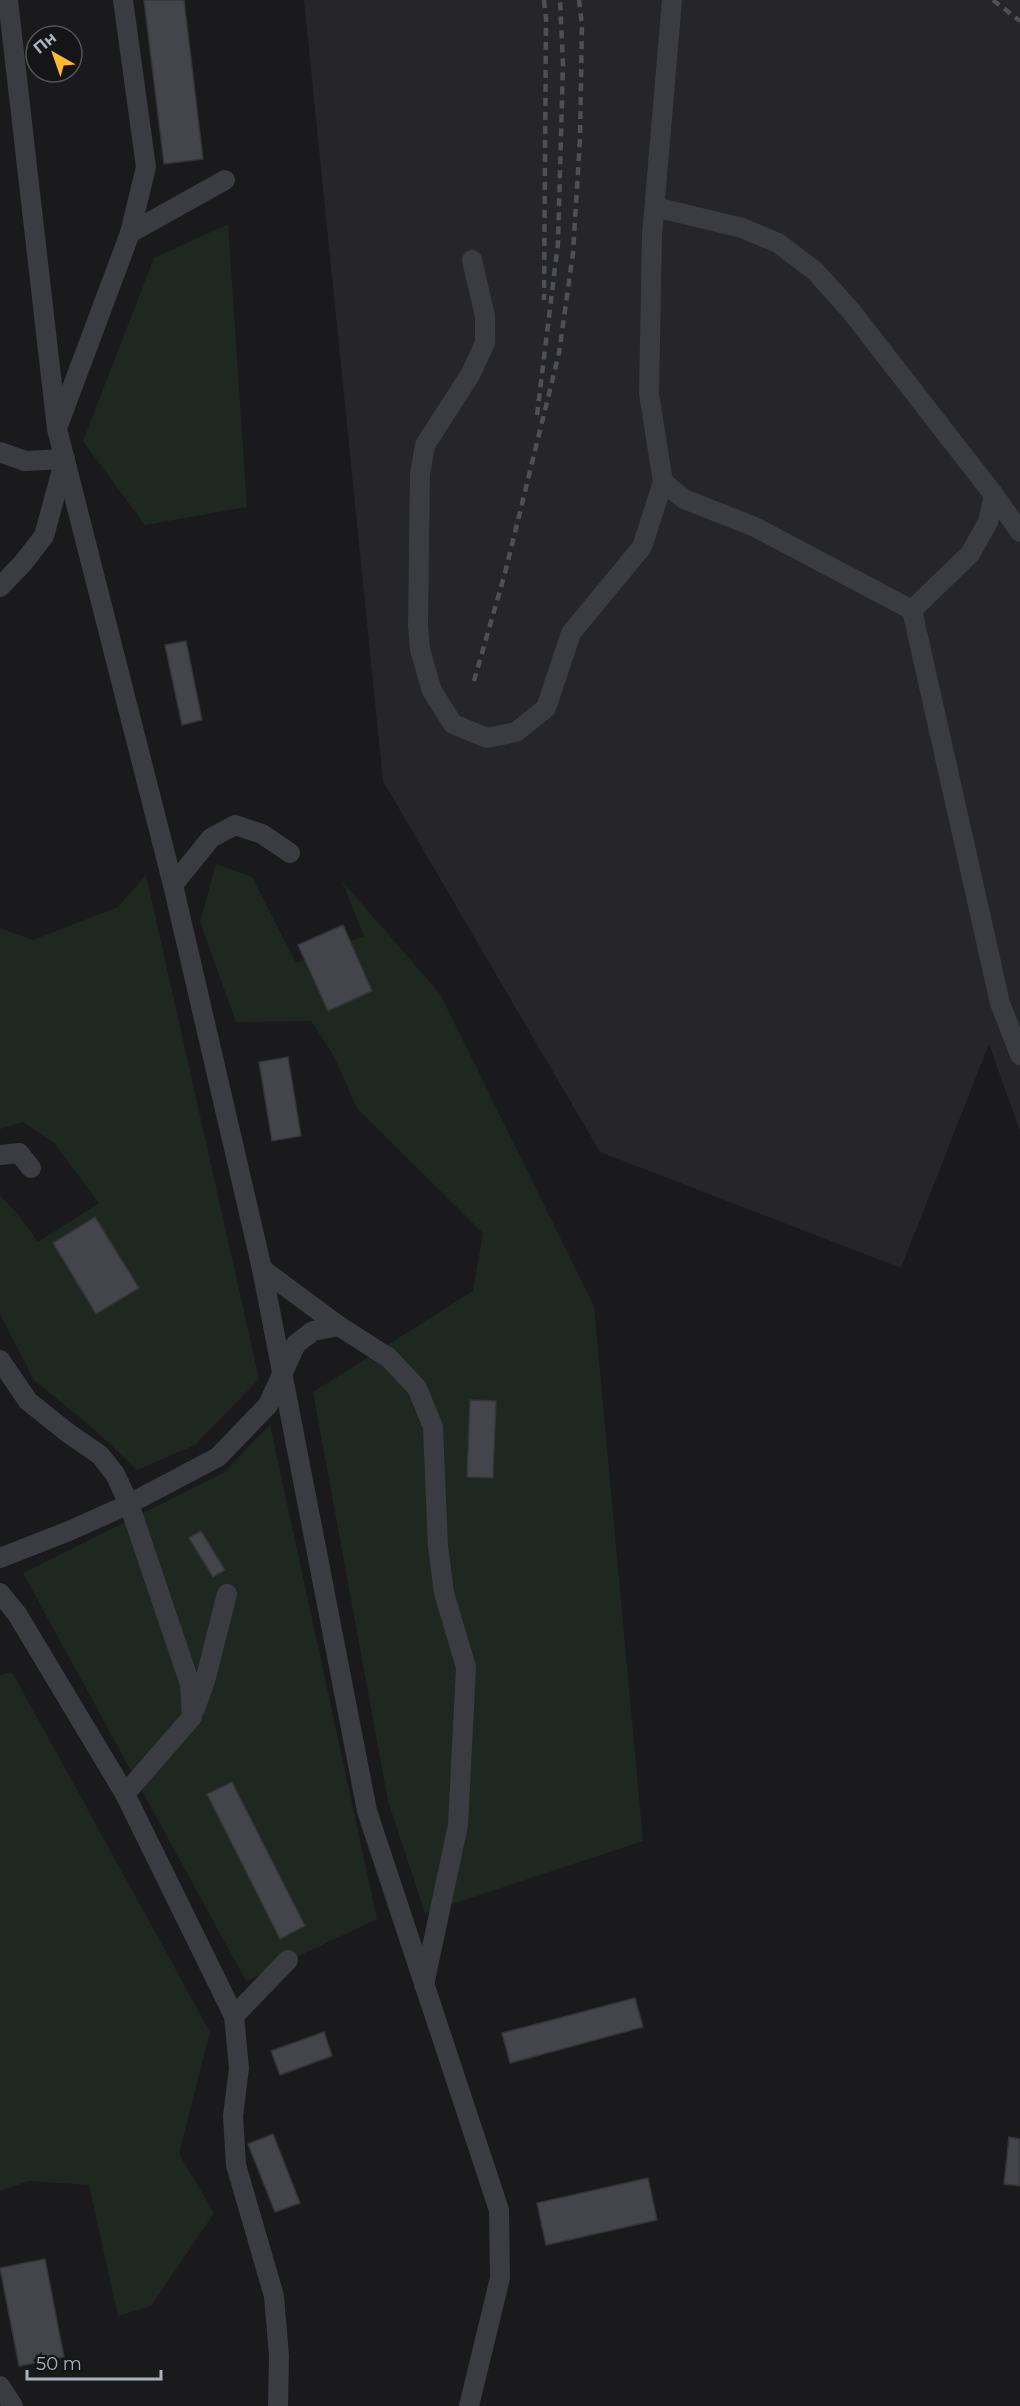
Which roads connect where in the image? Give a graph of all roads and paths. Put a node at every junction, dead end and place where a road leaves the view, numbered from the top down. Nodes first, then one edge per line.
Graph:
1 (8, 0) edge
2 (123, 0) edge
3 (672, 0) edge
4 (225, 180) dead end
5 (655, 207) junction
6 (130, 233) junction
7 (472, 260) dead end
8 (57, 429) junction
9 (0, 452) edge
10 (65, 459) junction
11 (663, 482) junction
12 (994, 495) junction
13 (1020, 532) edge
14 (0, 587) edge
15 (912, 610) junction
16 (290, 853) dead end
17 (173, 885) junction
18 (1020, 1055) edge
19 (0, 1155) edge
20 (31, 1168) dead end
21 (262, 1269) junction
22 (339, 1326) junction
23 (0, 1359) edge
24 (284, 1375) junction
25 (129, 1504) junction
26 (0, 1558) edge
27 (0, 1593) edge
28 (227, 1594) dead end
29 (192, 1717) junction
30 (124, 1794) junction
31 (288, 1960) dead end
32 (424, 1985) junction
33 (234, 2016) junction
34 (0, 2386) edge
35 (13, 2406) edge
36 (278, 2406) edge
37 (469, 2406) edge

1 - 8 lane
2 - 6 lane
3 - 5 lane
4 - 6 lane
5 - 11 lane
5 - 12 lane
6 - 8 lane
7 - 11 lane
8 - 10 lane
9 - 10 lane
10 - 14 lane
10 - 17 lane
11 - 15 lane
12 - 13 lane
12 - 15 lane
15 - 18 lane
16 - 17 lane
17 - 21 lane
19 - 20 lane
21 - 22 lane
21 - 24 lane
22 - 24 lane
22 - 32 lane
23 - 25 lane
24 - 25 lane
24 - 32 lane
25 - 26 lane
25 - 29 lane
27 - 30 lane
28 - 29 lane
29 - 30 lane
30 - 33 lane
31 - 33 lane
32 - 37 lane
33 - 36 lane
34 - 35 lane

